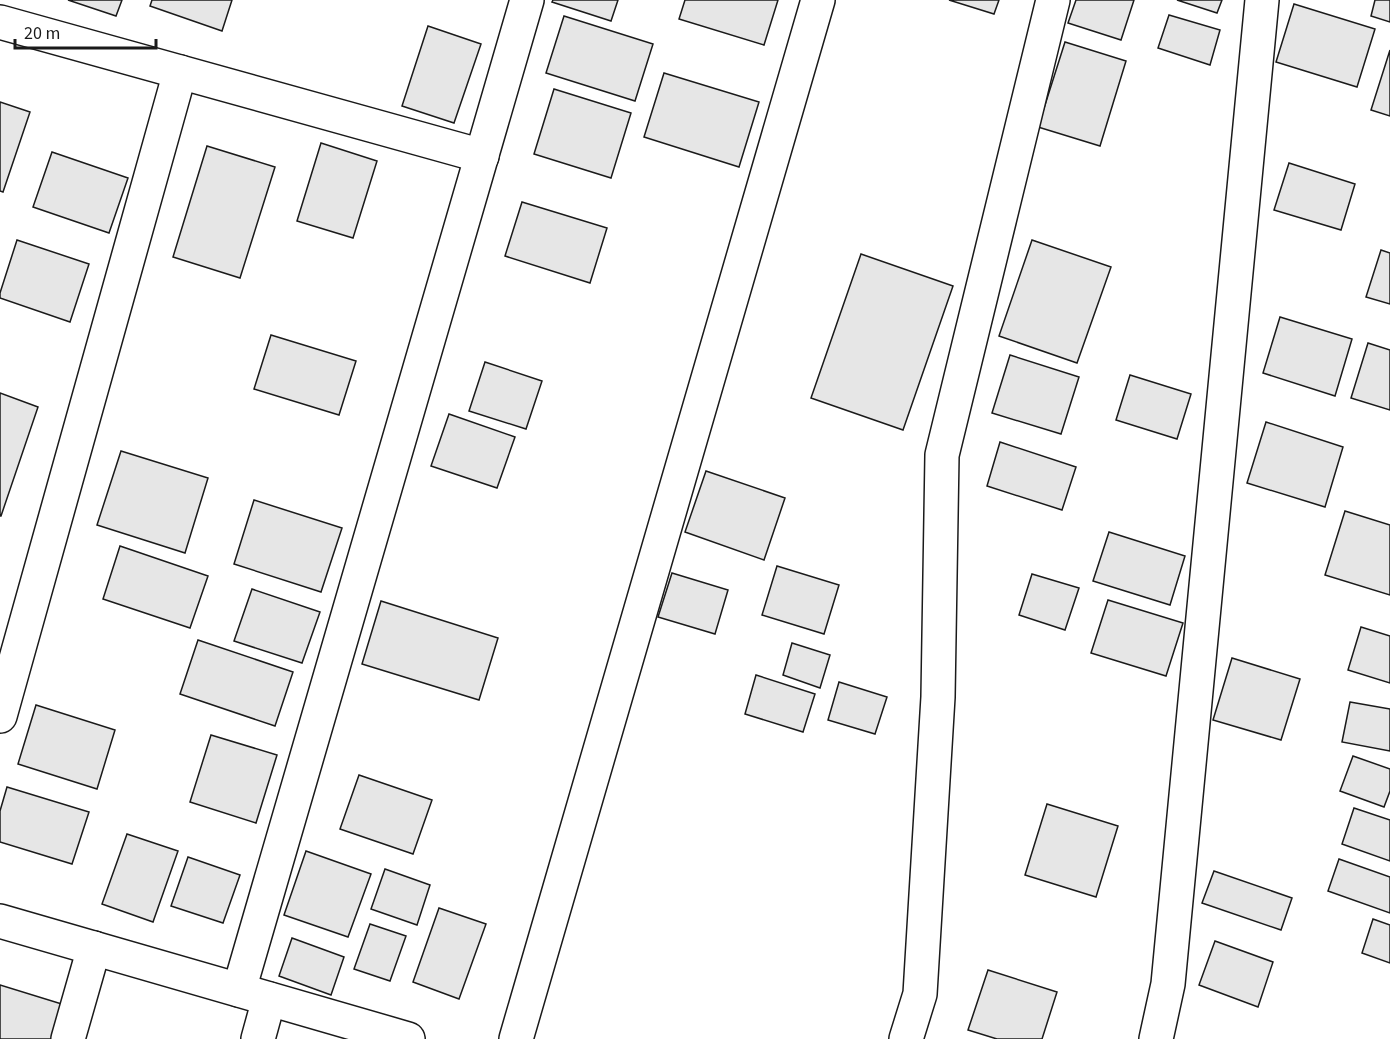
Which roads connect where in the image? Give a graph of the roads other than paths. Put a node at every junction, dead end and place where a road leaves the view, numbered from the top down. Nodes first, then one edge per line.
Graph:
1 (527, 0) edge
2 (818, 0) edge
3 (1053, 0) edge
4 (1262, 0) edge
5 (0, 22) edge
6 (180, 72) junction
7 (482, 156) junction
8 (0, 716) edge
9 (0, 921) edge
10 (94, 948) junction
11 (238, 990) junction
12 (269, 999) junction
13 (68, 1039) edge
14 (258, 1039) edge
15 (408, 1039) edge
16 (516, 1039) edge
17 (906, 1039) edge
18 (1156, 1039) edge

1 - 7 street
2 - 16 street
3 - 17 street
4 - 18 street
5 - 6 street
6 - 7 street
6 - 8 street
7 - 11 street
9 - 10 street
10 - 11 street
10 - 13 street
11 - 12 street
12 - 14 street
12 - 15 street

